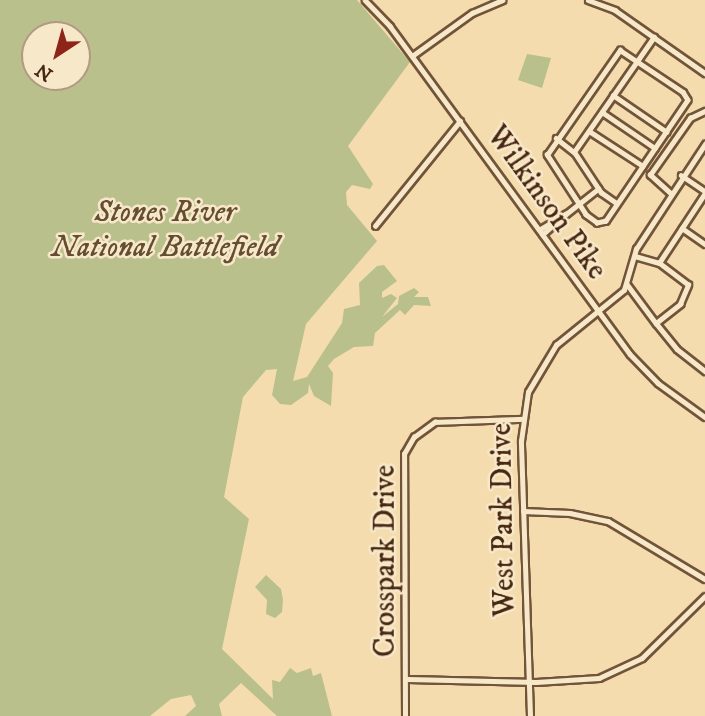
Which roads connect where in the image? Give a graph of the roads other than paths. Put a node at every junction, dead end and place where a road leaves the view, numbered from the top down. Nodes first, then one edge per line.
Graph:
1 (365, 0) edge
2 (502, 0) edge
3 (588, 0) edge
4 (654, 37) junction
5 (412, 56) junction
6 (637, 60) junction
7 (705, 73) edge
8 (613, 95) junction
9 (705, 111) edge
10 (602, 112) junction
11 (460, 121) junction
12 (589, 131) junction
13 (667, 132) junction
14 (556, 138) junction
15 (705, 144) edge
16 (655, 148) junction
17 (574, 152) junction
18 (643, 166) junction
19 (681, 176) junction
20 (598, 189) junction
21 (705, 192) edge
22 (670, 193) junction
23 (579, 204) junction
24 (617, 204) junction
25 (375, 226) dead end
26 (682, 228) junction
27 (541, 232) junction
28 (705, 244) edge
29 (635, 256) junction
30 (659, 263) junction
31 (626, 284) junction
32 (599, 310) junction
33 (656, 323) junction
34 (705, 371) edge
35 (705, 417) edge
36 (522, 419) junction
37 (523, 511) junction
38 (705, 579) edge
39 (705, 596) edge
40 (408, 679) junction
41 (528, 682) junction
42 (405, 716) edge
43 (530, 716) edge

1 - 5 street, Wilkinson Pike
2 - 5 street
3 - 4 street
4 - 6 street
4 - 7 street
5 - 11 street, Wilkinson Pike
6 - 8 street
6 - 13 street
6 - 14 street
8 - 10 street
8 - 13 street
9 - 22 street
10 - 12 street
10 - 16 street
11 - 25 street
11 - 27 street, Wilkinson Pike
12 - 17 street
12 - 18 street
13 - 16 street
14 - 17 street
14 - 23 street
15 - 19 street
16 - 18 street
17 - 20 street
18 - 24 street
19 - 21 street
19 - 22 street
20 - 23 street
20 - 24 street
21 - 26 street
22 - 29 street
23 - 24 street
23 - 27 street
26 - 28 street
26 - 30 street
27 - 32 street, Wilkinson Pike
29 - 30 street
29 - 31 street
30 - 33 street
31 - 32 street, West Park Drive
31 - 33 street
32 - 35 street, Wilkinson Pike
32 - 36 street, West Park Drive
33 - 34 street
36 - 37 street, West Park Drive
36 - 40 street, Crosspark Drive
37 - 38 street
37 - 41 street, West Park Drive
39 - 41 street
40 - 41 street
40 - 42 street, Crosspark Drive
41 - 43 street, West Park Drive

